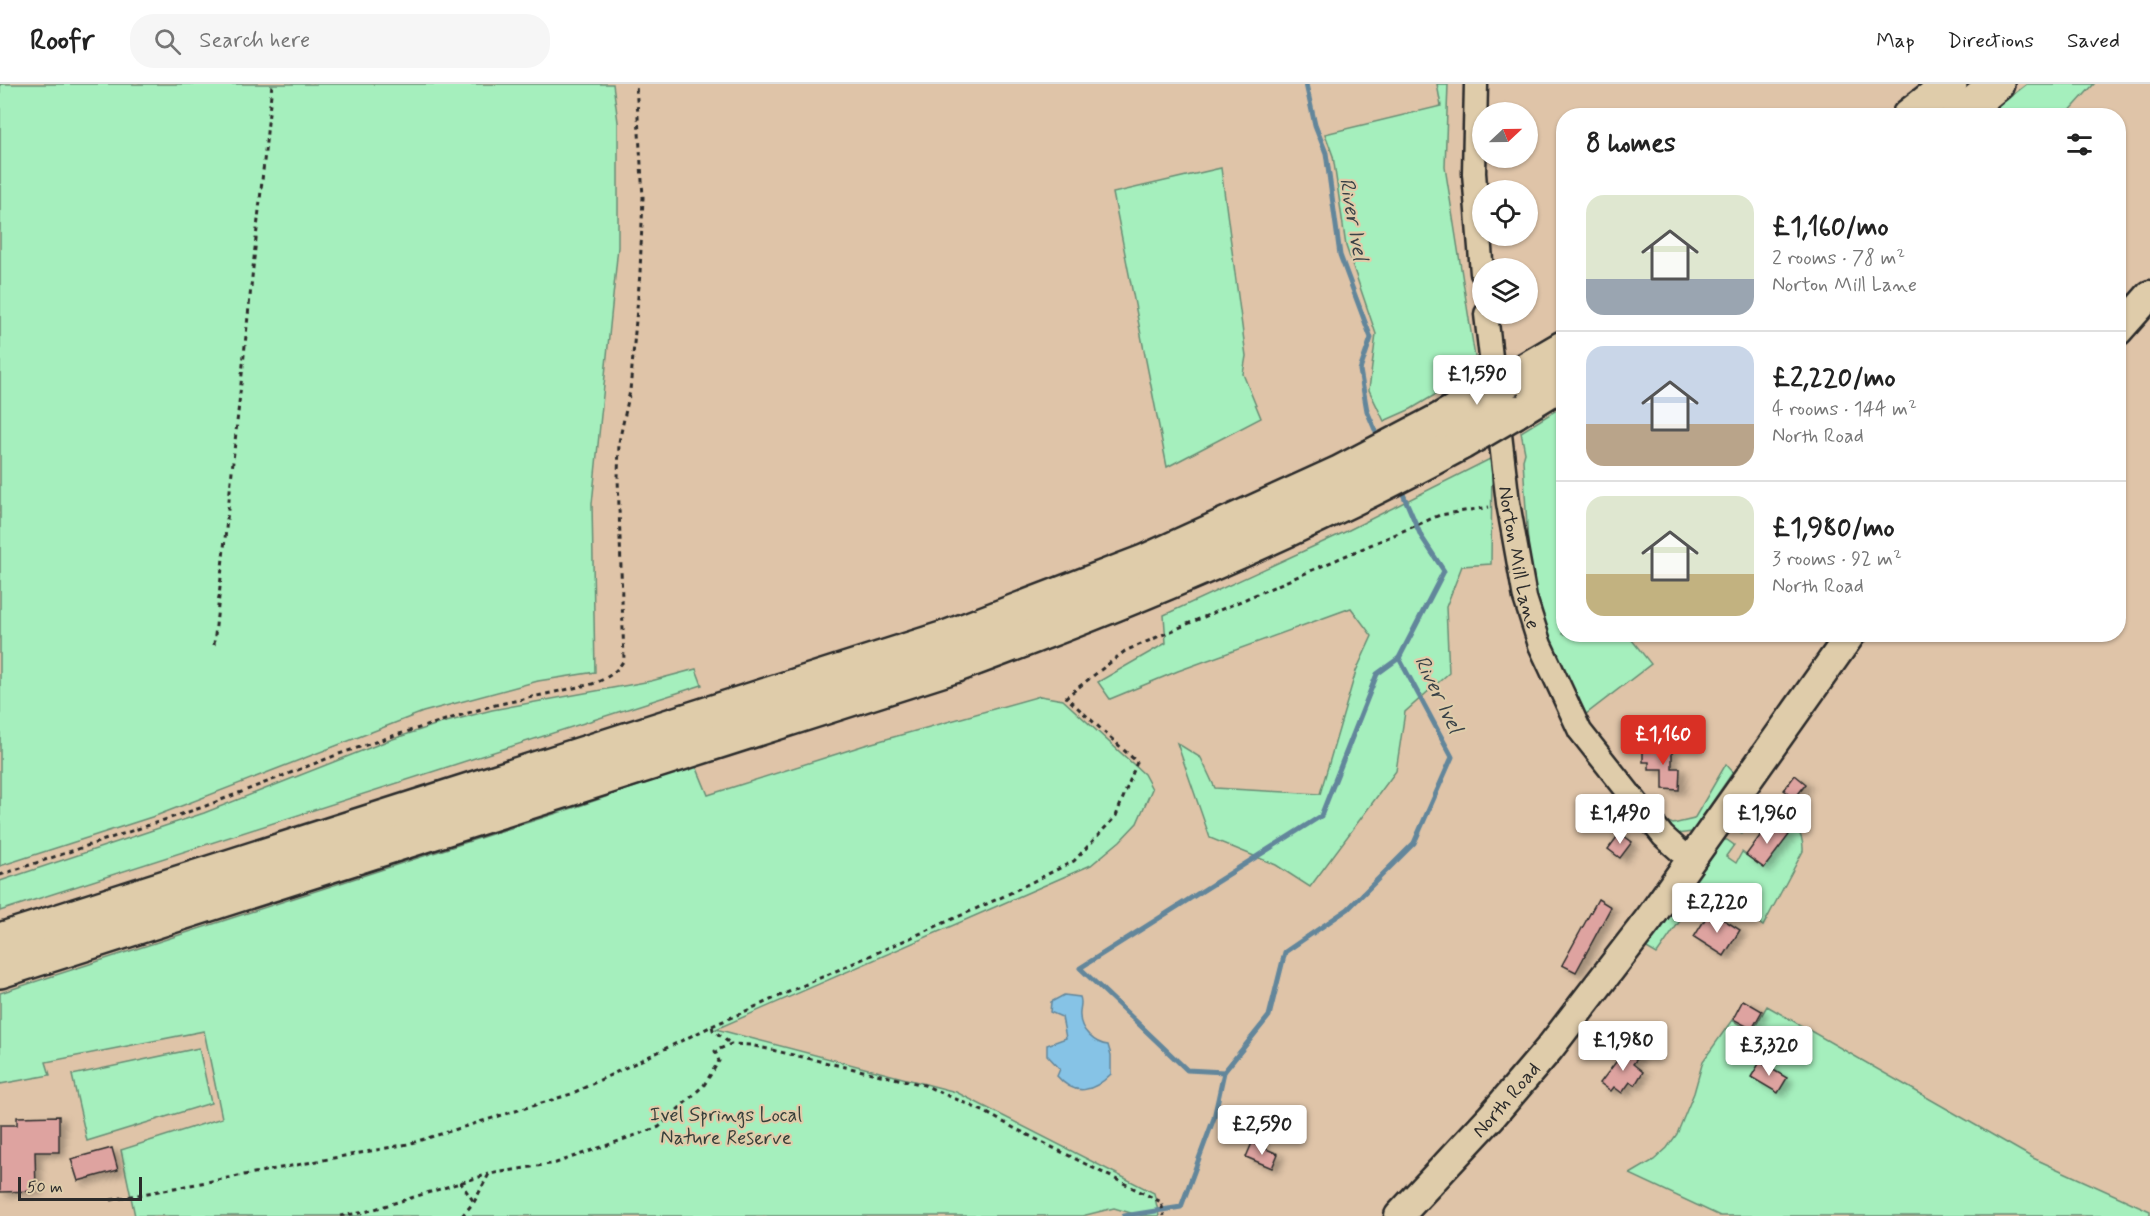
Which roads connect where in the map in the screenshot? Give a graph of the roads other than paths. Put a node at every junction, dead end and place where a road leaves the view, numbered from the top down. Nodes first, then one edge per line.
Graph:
1 (1476, 84) edge
2 (1950, 84) edge
3 (1997, 84) edge
4 (1919, 108) edge
5 (1968, 108) edge
6 (1481, 258) edge
7 (2150, 295) edge
8 (2126, 322) edge
9 (1487, 324) edge
10 (1556, 352) edge
11 (1556, 386) edge
12 (1452, 431) junction
13 (1845, 642) edge
14 (1691, 861) junction
15 (0, 940) edge
16 (0, 971) edge
17 (1399, 1216) edge

1 - 6 street
2 - 4 highway
3 - 5 highway
7 - 8 main road
9 - 14 street, Norton Mill Lane
10 - 12 highway, bridge
11 - 12 highway, bridge
12 - 15 highway
12 - 16 highway
13 - 14 main road, North Road
14 - 17 main road, North Road

